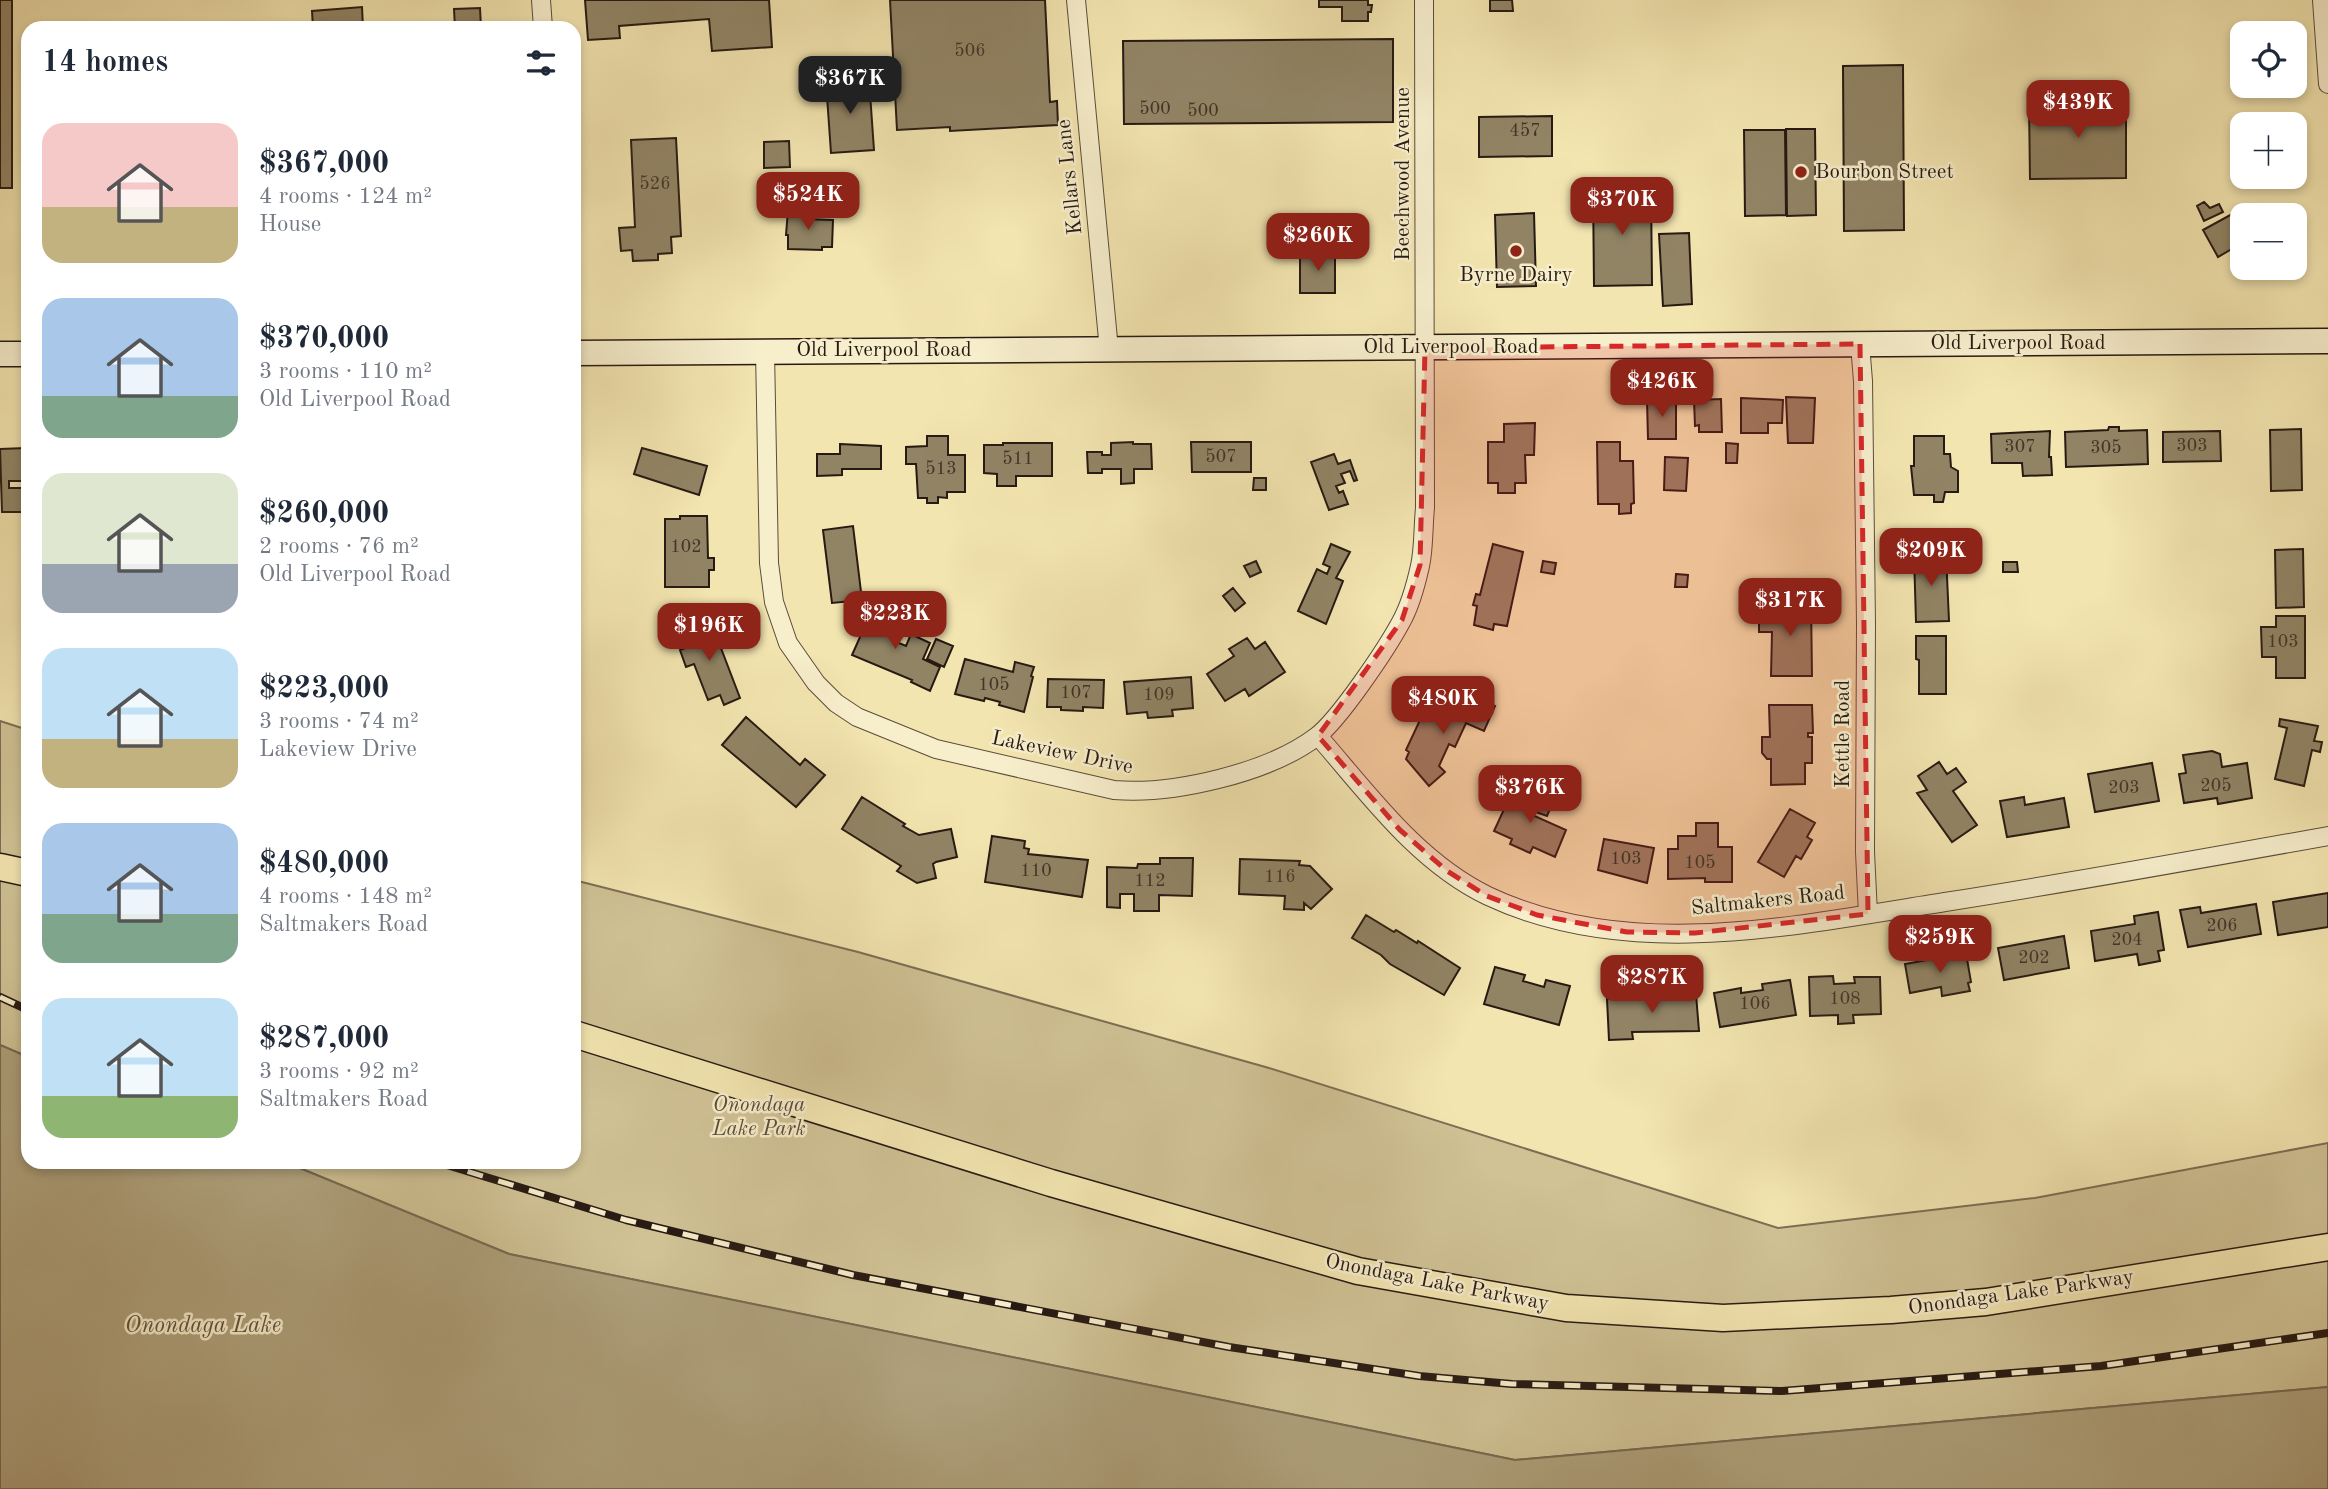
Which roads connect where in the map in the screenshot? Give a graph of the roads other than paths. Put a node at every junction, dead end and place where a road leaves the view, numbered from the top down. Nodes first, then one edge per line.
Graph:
1 (541, 0) edge
2 (1076, 0) edge
3 (1424, 0) edge
4 (2322, 0) edge
5 (542, 21) edge
6 (2328, 84) edge
7 (2328, 341) edge
8 (1860, 344) junction
9 (1425, 348) junction
10 (1109, 350) junction
11 (765, 351) junction
12 (581, 353) edge
13 (0, 354) edge
14 (21, 354) edge
15 (1318, 736) junction
16 (2328, 836) edge
17 (0, 867) edge
18 (21, 872) edge
19 (1868, 914) junction
20 (581, 1036) edge
21 (2328, 1247) edge

1 - 5 street
2 - 10 street, Kellars Lane
3 - 9 street, Beechwood Avenue
4 - 6 street
7 - 8 main road, Old Liverpool Road
8 - 9 main road, Old Liverpool Road
8 - 19 street, Kettle Road
9 - 10 main road, Old Liverpool Road
9 - 15 street, Lakeview Drive
10 - 11 main road, Old Liverpool Road
11 - 12 main road, Old Liverpool Road
11 - 15 street, Lakeview Drive
13 - 14 main road
15 - 19 street, Saltmakers Road
16 - 19 street, Saltmakers Road
17 - 18 main road
20 - 21 main road, Onondaga Lake Parkway

